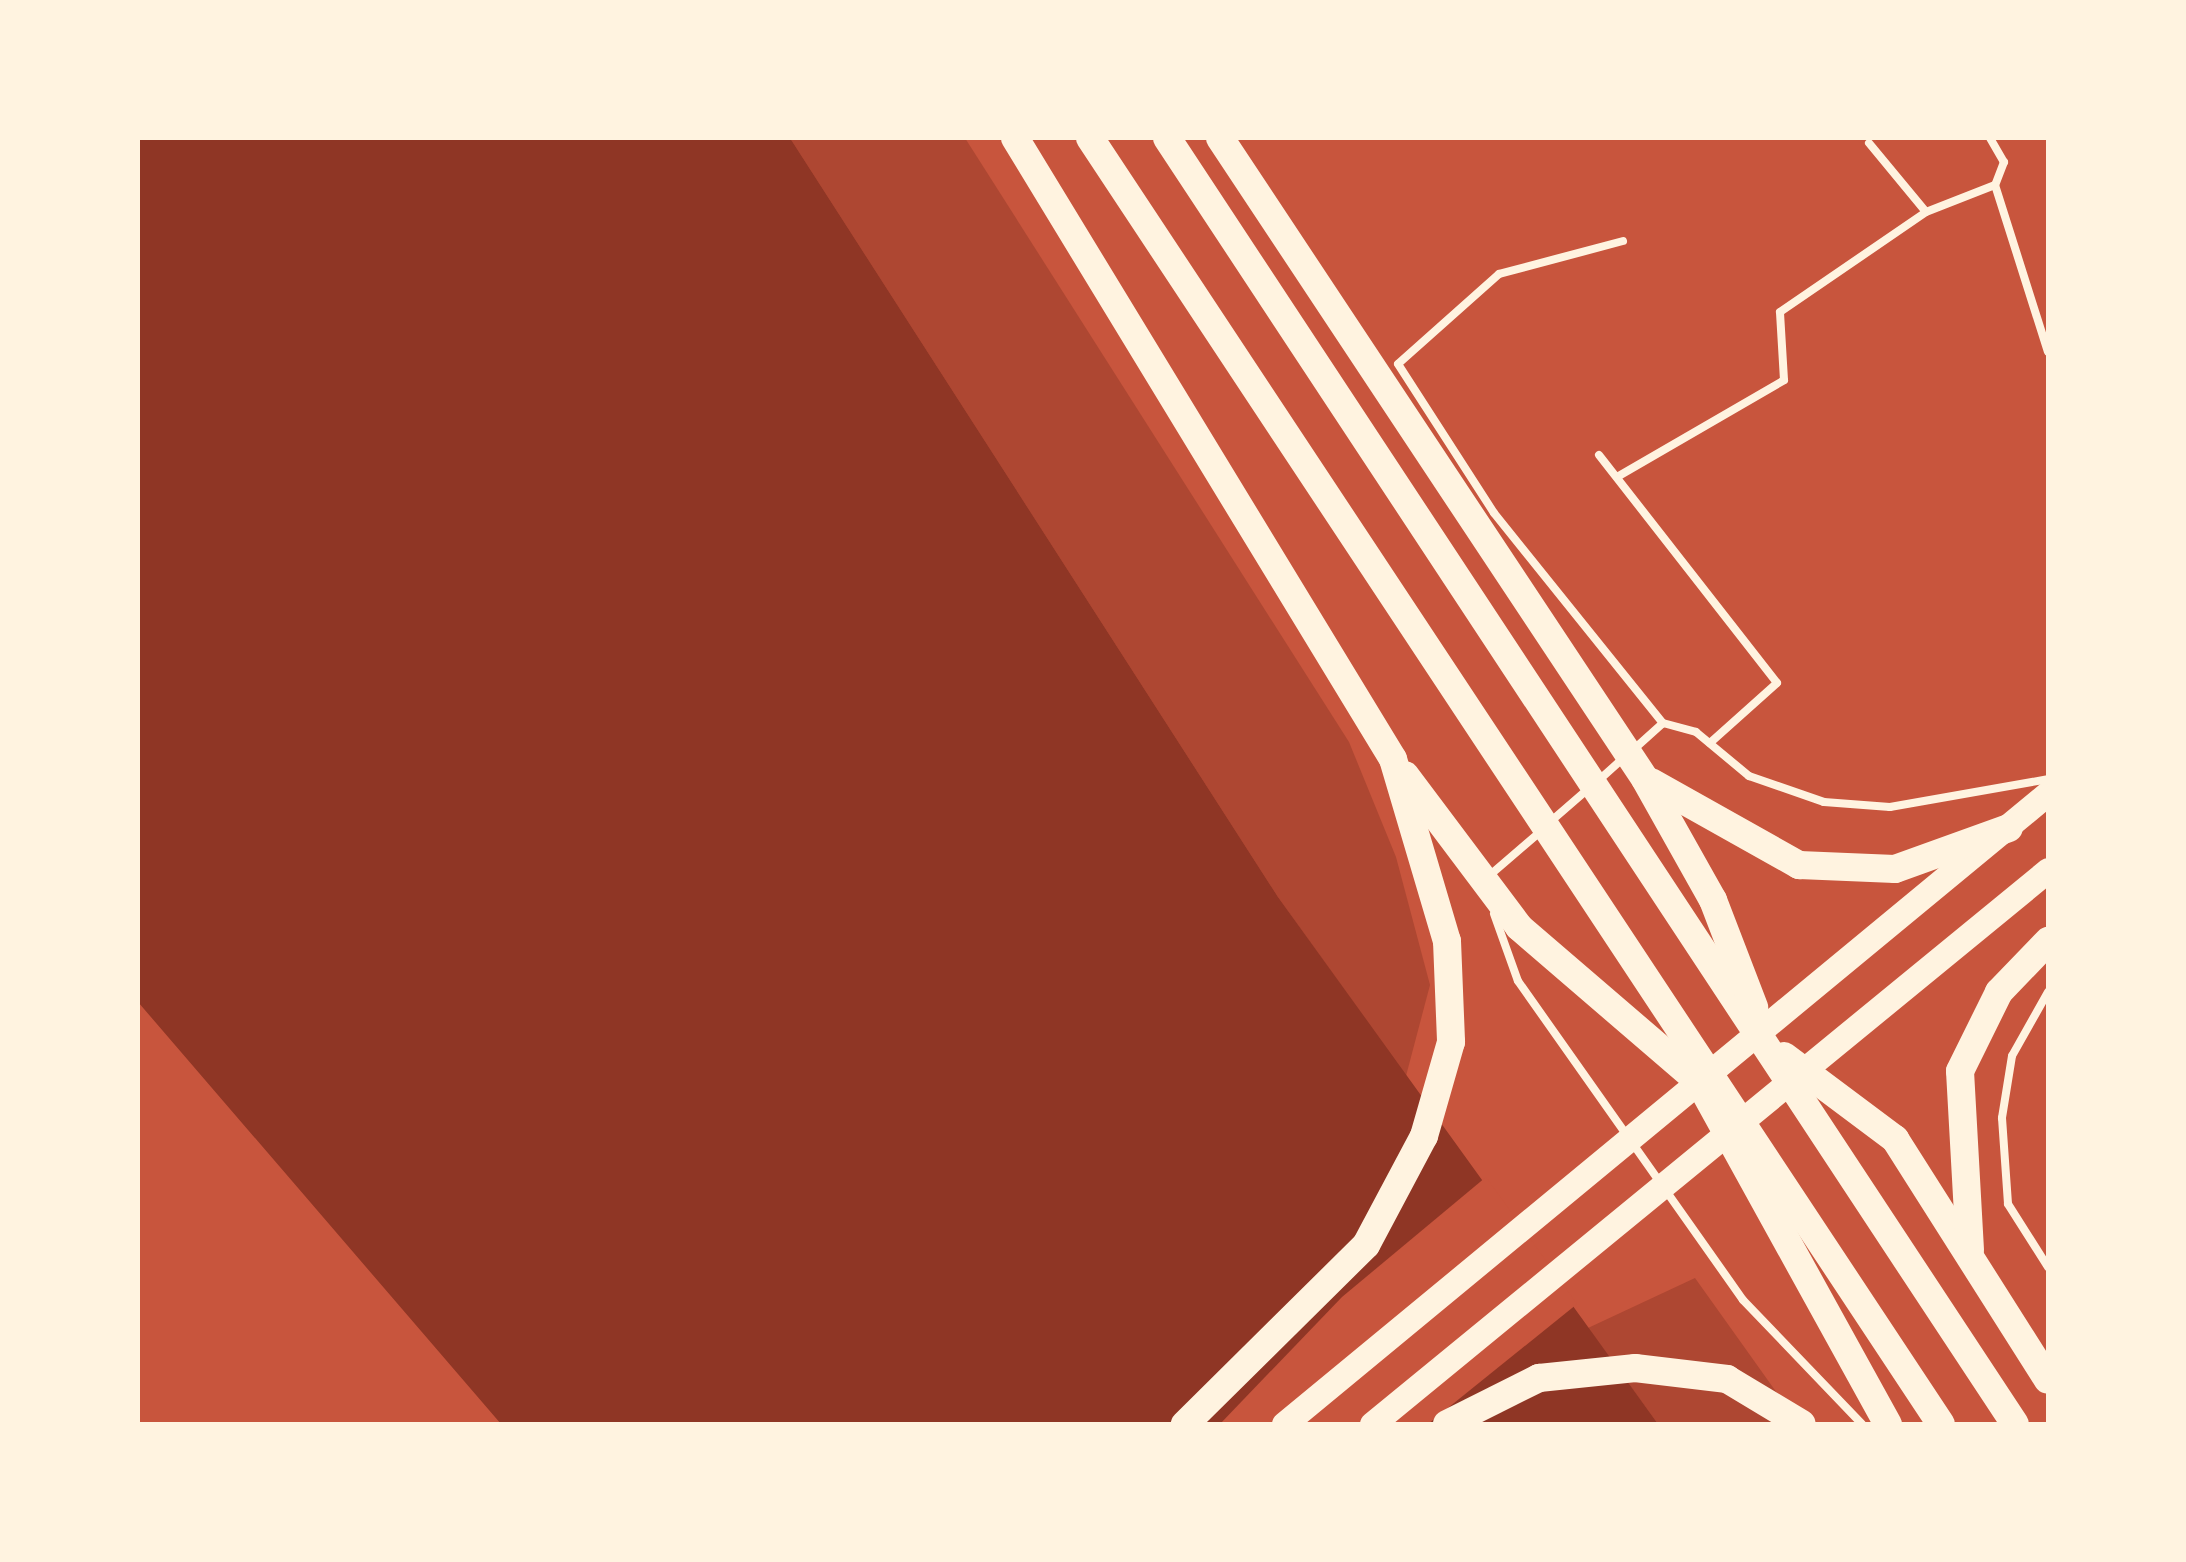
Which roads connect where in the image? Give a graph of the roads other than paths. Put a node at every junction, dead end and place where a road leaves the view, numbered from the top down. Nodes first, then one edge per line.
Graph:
1 (1016, 138) edge
2 (1090, 138) edge
3 (1167, 138) edge
4 (1220, 138) edge
5 (1990, 138) edge
6 (1869, 142) dead end
7 (1995, 185) junction
8 (1926, 212) junction
9 (1623, 242) dead end
10 (2048, 352) edge
11 (1599, 454) dead end
12 (1617, 477) junction
13 (1663, 723) junction
14 (1710, 743) junction
15 (1393, 758) junction
16 (1645, 779) junction
17 (2048, 779) edge
18 (2048, 793) edge
19 (2009, 828) junction
20 (2048, 870) edge
21 (2048, 941) edge
22 (2048, 992) edge
23 (1764, 1032) junction
24 (1800, 1076) junction
25 (1699, 1082) junction
26 (1728, 1137) junction
27 (1970, 1256) junction
28 (2048, 1266) edge
29 (2048, 1380) edge
30 (1185, 1424) edge
31 (1284, 1424) edge
32 (1372, 1424) edge
33 (1448, 1424) edge
34 (1802, 1424) edge
35 (1862, 1424) edge
36 (1888, 1424) edge
37 (1941, 1424) edge
38 (2015, 1424) edge

1 - 15 highway
2 - 37 highway
3 - 38 highway
4 - 16 highway
5 - 7 lane
6 - 8 lane
7 - 8 lane
7 - 10 lane
8 - 12 lane
9 - 13 lane
11 - 12 lane
12 - 14 lane
13 - 14 lane
13 - 35 lane
14 - 17 lane
15 - 25 highway
15 - 30 highway
16 - 19 highway
16 - 23 highway
18 - 19 main road
19 - 23 main road
20 - 24 main road
21 - 27 highway
22 - 28 lane
23 - 24 highway
23 - 25 main road
24 - 26 main road
24 - 27 highway
25 - 26 highway
25 - 31 main road
26 - 32 main road
26 - 36 highway
27 - 29 highway
33 - 34 highway

